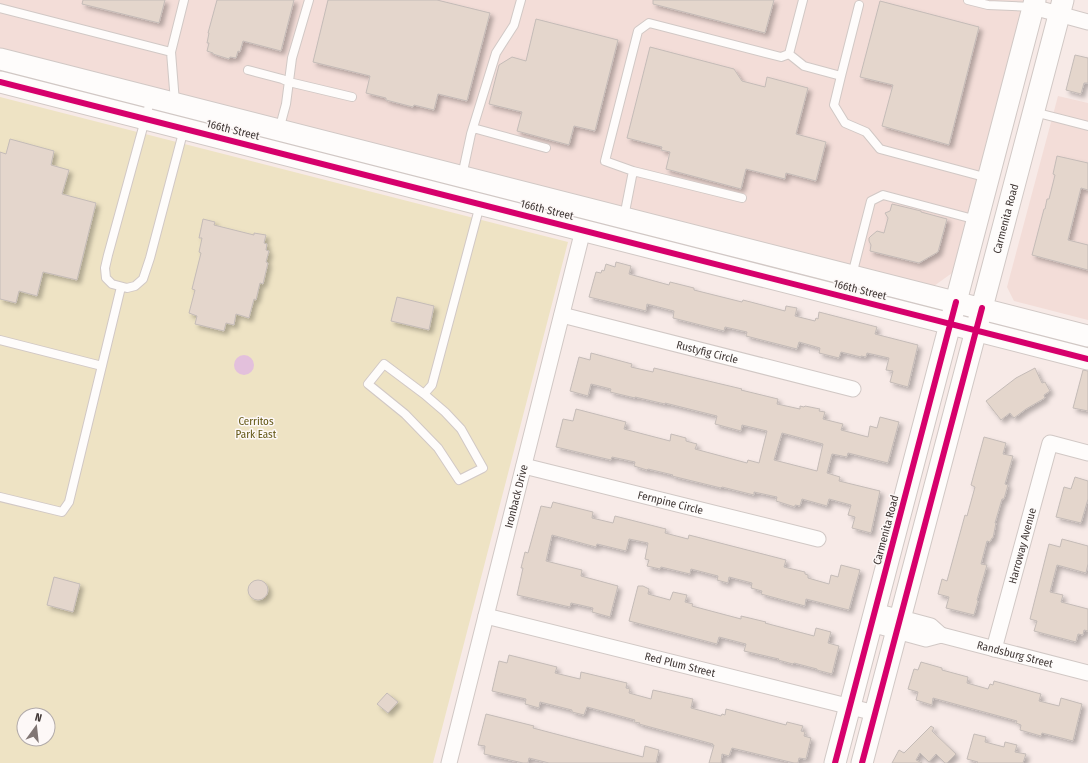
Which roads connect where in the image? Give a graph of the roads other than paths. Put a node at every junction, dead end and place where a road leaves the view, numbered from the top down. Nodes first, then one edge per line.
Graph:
1 (184, 0) edge
2 (309, 0) edge
3 (521, 0) edge
4 (803, 0) edge
5 (968, 0) edge
6 (1034, 4) edge
7 (859, 5) dead end
8 (1061, 7) edge
9 (0, 8) edge
10 (1088, 22) edge
11 (171, 52) junction
12 (789, 54) junction
13 (0, 59) edge
14 (248, 70) dead end
15 (841, 76) junction
16 (0, 82) edge
17 (289, 82) junction
18 (151, 97) junction
19 (352, 97) dead end
20 (1034, 112) junction
21 (184, 115) junction
22 (145, 118) junction
23 (1088, 126) edge
24 (473, 128) junction
25 (279, 130) junction
26 (546, 148) dead end
27 (633, 171) junction
28 (462, 176) junction
29 (988, 179) junction
30 (486, 182) junction
31 (742, 198) dead end
32 (480, 204) junction
33 (624, 217) junction
34 (978, 220) junction
35 (583, 230) junction
36 (852, 275) junction
37 (121, 286) junction
38 (956, 302) junction
39 (982, 308) junction
40 (562, 314) junction
41 (950, 324) junction
42 (976, 330) junction
43 (1088, 336) edge
44 (0, 340) edge
45 (1088, 359) edge
46 (102, 366) junction
47 (853, 389) dead end
48 (424, 394) junction
49 (1088, 453) edge
50 (524, 466) junction
51 (0, 497) edge
52 (818, 539) dead end
53 (486, 616) junction
54 (873, 618) junction
55 (898, 624) junction
56 (994, 649) junction
57 (1088, 673) edge
58 (850, 707) junction
59 (875, 713) junction
60 (449, 763) edge
61 (835, 763) edge
62 (862, 763) edge

1 - 11 lane
2 - 17 lane
3 - 24 lane
4 - 12 lane
5 - 6 lane
6 - 8 street
6 - 29 street, Carmenita Road
7 - 15 lane
8 - 10 street
8 - 20 street, Carmenita Road
9 - 11 lane
11 - 21 lane
12 - 15 lane
12 - 27 lane
13 - 18 street, 166th Street
14 - 17 lane
15 - 29 lane
16 - 22 street, 166th Street
17 - 19 lane
17 - 25 lane
18 - 21 street, 166th Street
18 - 22 lane
20 - 23 lane
20 - 39 street, Carmenita Road
21 - 22 street, 166th Street
21 - 25 street, 166th Street
21 - 32 street, 166th Street
21 - 37 lane
22 - 37 lane
24 - 26 lane
24 - 28 lane
25 - 28 street, 166th Street
27 - 31 lane
27 - 33 lane
28 - 30 street, 166th Street
29 - 34 street, Carmenita Road
30 - 32 street
30 - 33 street, 166th Street
32 - 35 street, 166th Street
32 - 48 lane
33 - 36 street, 166th Street
34 - 36 lane
34 - 38 street, Carmenita Road
35 - 40 street, Ironback Drive
35 - 41 street, 166th Street
36 - 38 street, 166th Street
37 - 46 lane
38 - 39 street, 166th Street
38 - 41 street, Carmenita Road
39 - 42 street, Carmenita Road
39 - 43 street, 166th Street
40 - 47 street, Rustyfig Circle
40 - 50 street, Ironback Drive
41 - 42 street, 166th Street
41 - 54 street, Carmenita Road
42 - 45 street, 166th Street
42 - 55 street, Carmenita Road
44 - 46 lane
46 - 51 lane
48 - 48 lane
49 - 56 street, Harroway Avenue
50 - 52 street, Fernpine Circle
50 - 53 street, Ironback Drive
53 - 58 street, Red Plum Street
53 - 60 street, Ironback Drive
54 - 55 street, Randsburg Street
54 - 58 street, Carmenita Road
55 - 56 street, Randsburg Street
55 - 59 street, Carmenita Road
56 - 57 street, Randsburg Street
58 - 59 street, Red Plum Street
58 - 61 street, Carmenita Road
59 - 62 street, Carmenita Road

